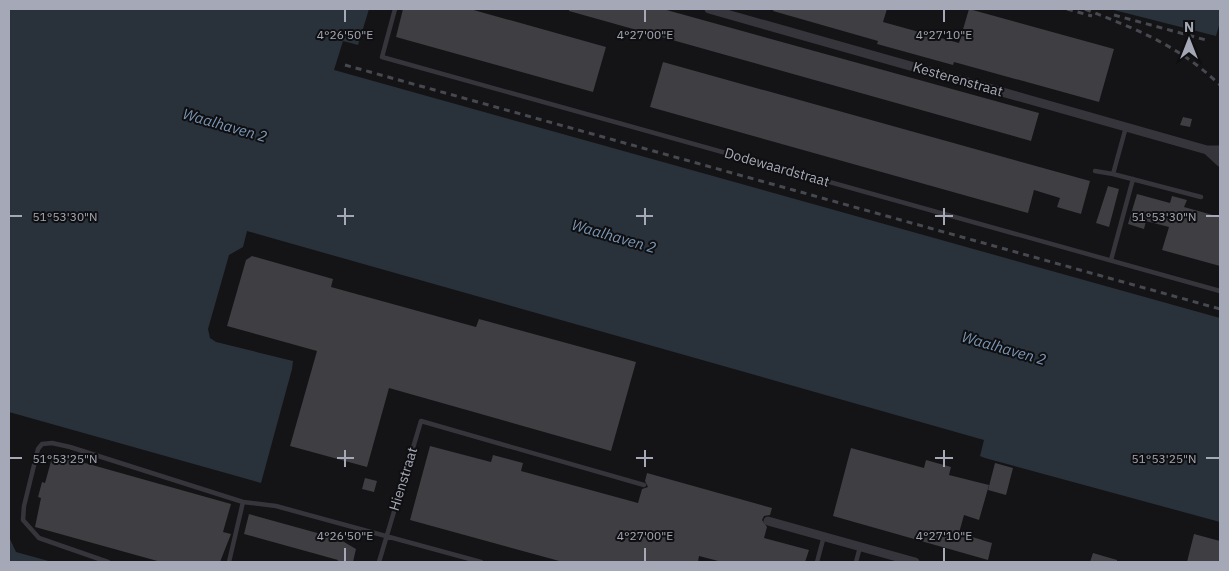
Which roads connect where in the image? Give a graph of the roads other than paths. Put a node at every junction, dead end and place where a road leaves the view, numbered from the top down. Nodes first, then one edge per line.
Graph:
1 (396, 9) edge
2 (709, 9) edge
3 (1126, 127) junction
4 (1207, 150) junction
5 (1220, 150) edge
6 (1220, 162) edge
7 (1095, 171) dead end
8 (1113, 174) junction
9 (1133, 179) junction
10 (1201, 197) dead end
11 (1111, 260) junction
12 (1220, 290) edge
13 (644, 485) dead end
14 (243, 502) junction
15 (768, 521) dead end
16 (824, 536) junction
17 (385, 537) junction
18 (860, 547) junction
19 (108, 562) edge
20 (228, 562) edge
21 (379, 562) edge
22 (482, 562) edge
23 (817, 562) edge
24 (856, 562) edge
25 (915, 562) edge

1 - 11 lane, Dodewaardstraat
2 - 3 street, Kesterenstraat
3 - 4 street, Kesterenstraat
3 - 8 lane
4 - 5 street, Kesterenstraat
4 - 6 street, Kesterenstraat
7 - 8 lane
8 - 9 lane
9 - 10 lane
9 - 11 lane
11 - 12 lane, Dodewaardstraat
13 - 17 lane, Hienstraat
14 - 17 lane
14 - 19 lane
14 - 20 lane
15 - 16 street
16 - 18 street
16 - 23 lane
17 - 21 lane, Hienstraat
17 - 22 lane
18 - 24 lane
18 - 25 street

